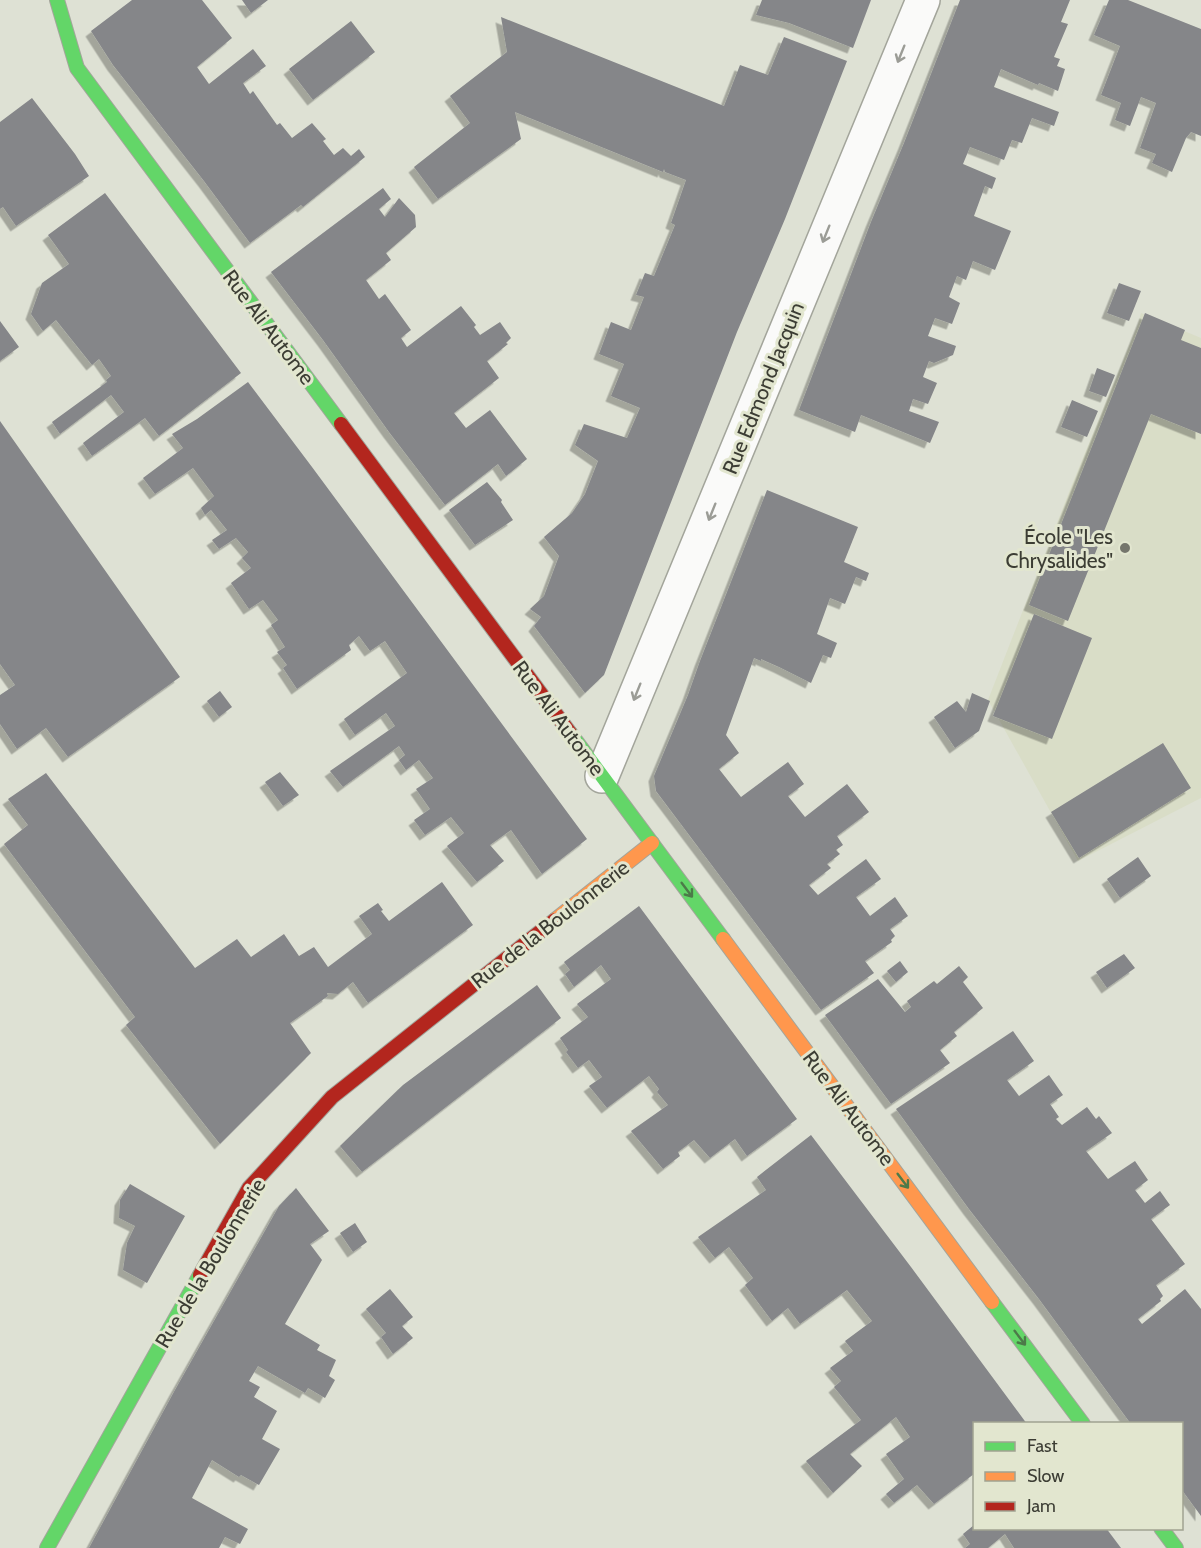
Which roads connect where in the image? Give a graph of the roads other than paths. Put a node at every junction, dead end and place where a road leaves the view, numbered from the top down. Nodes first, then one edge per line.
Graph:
1 (57, 0) edge
2 (923, 0) edge
3 (602, 776) junction
4 (652, 843) junction
5 (1082, 1422) edge
6 (1162, 1530) edge
7 (47, 1548) edge
8 (1176, 1548) edge

1 - 3 street, Rue Ali Autome
2 -> 3 street, Rue Edmond Jacquin
3 - 4 street, Rue Ali Autome
4 -> 5 street, Rue Ali Autome
4 - 7 street, Rue de la Boulonnerie
6 - 8 street

